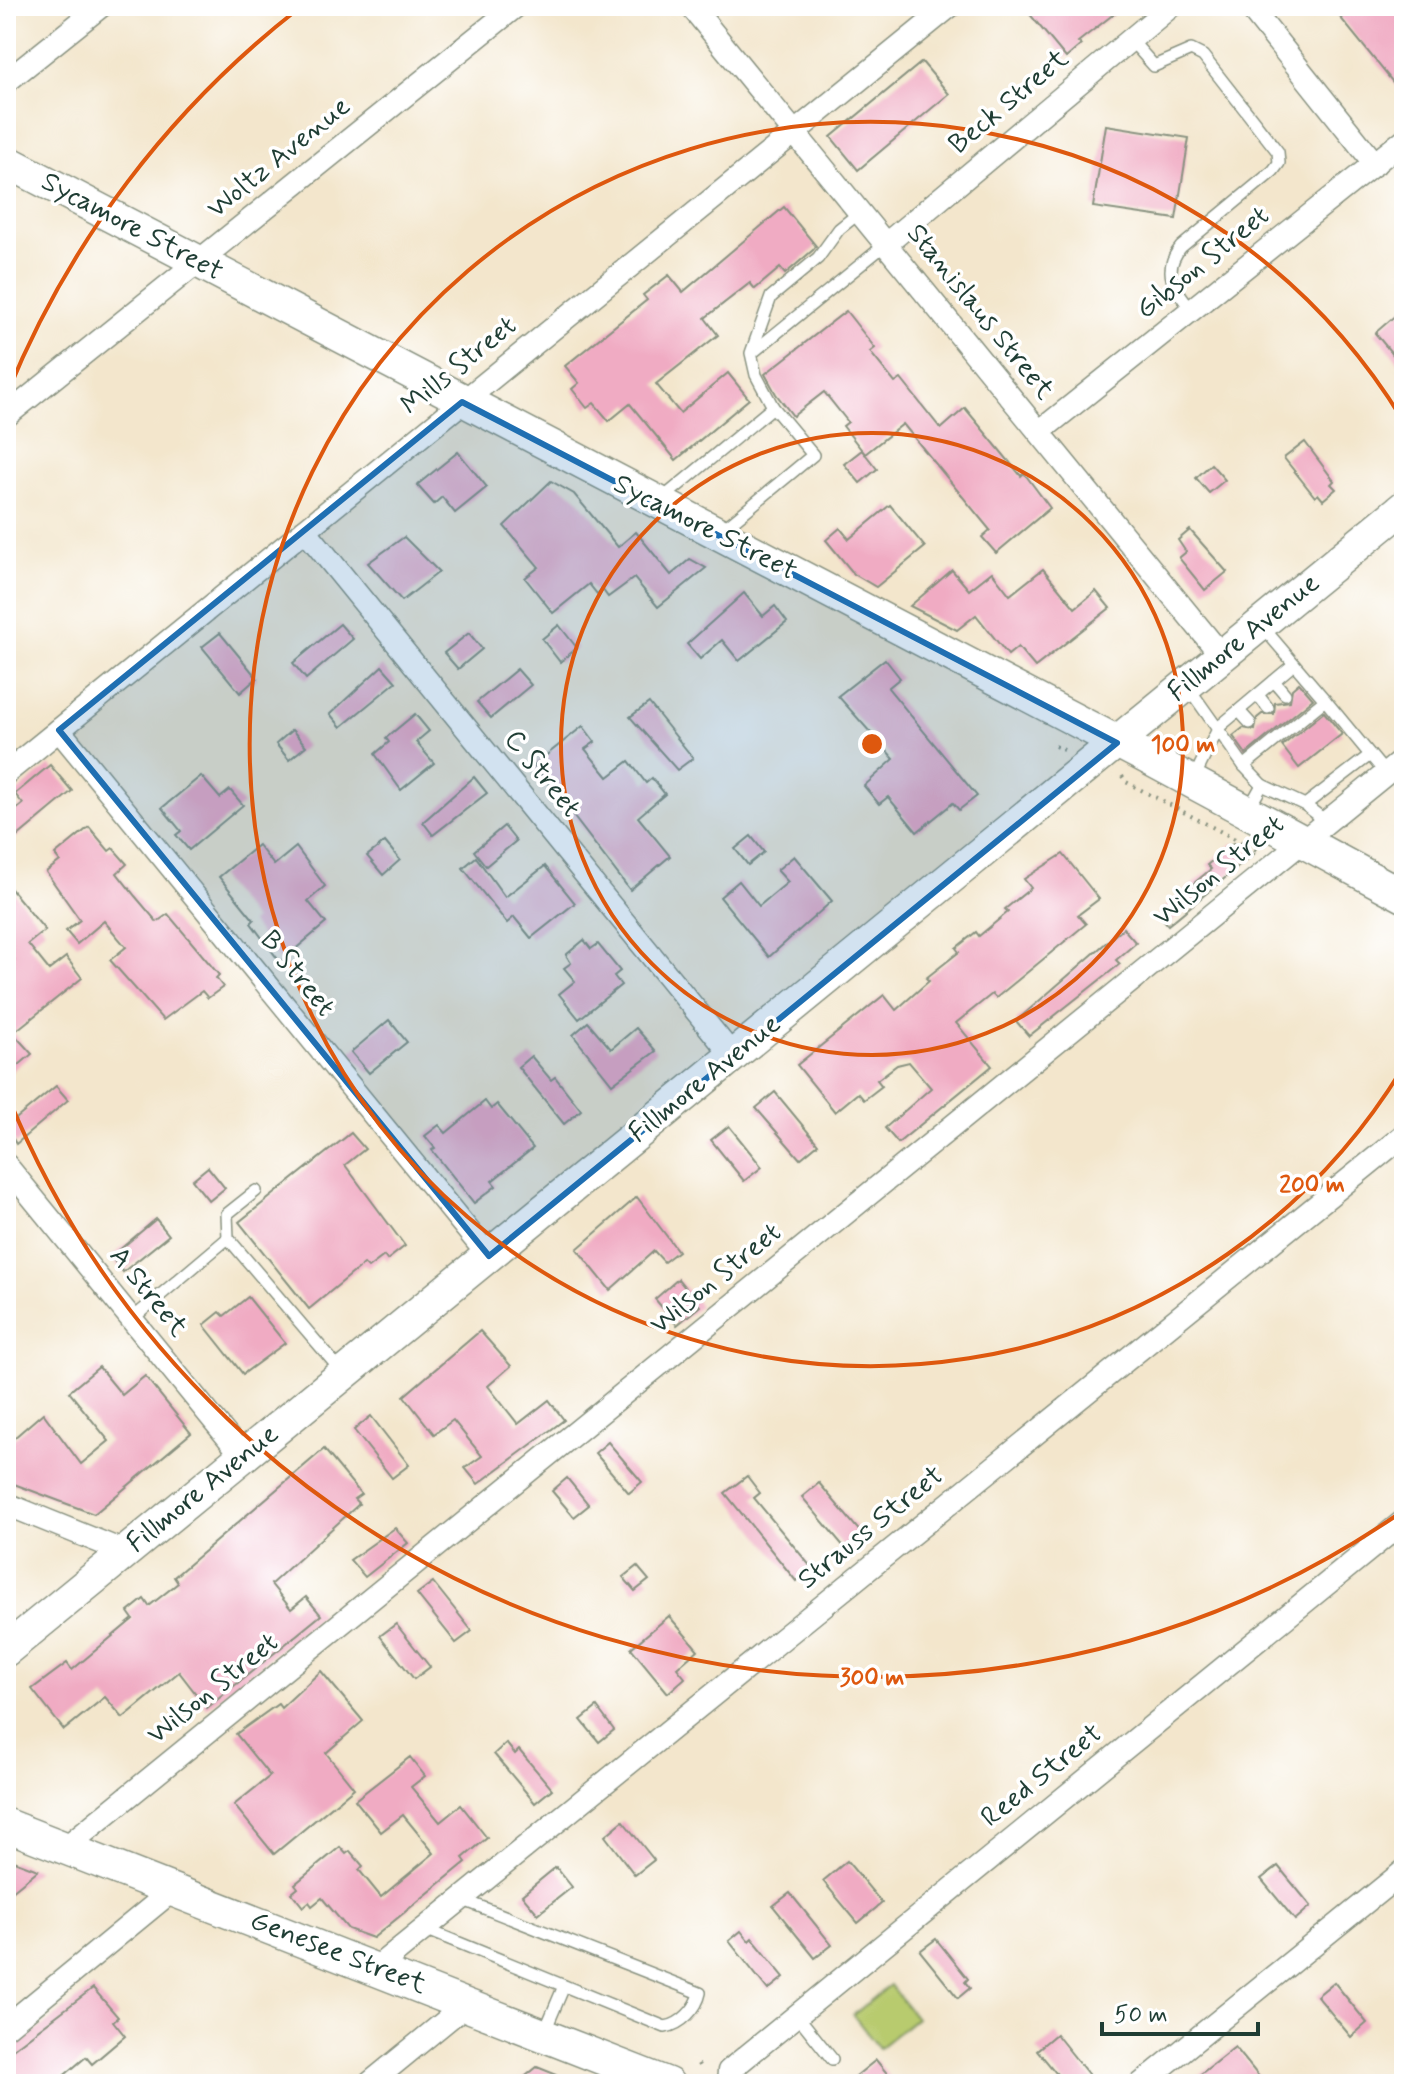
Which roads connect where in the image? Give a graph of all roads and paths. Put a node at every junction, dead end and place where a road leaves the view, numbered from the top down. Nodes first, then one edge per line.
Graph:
1 (101, 6) edge
2 (516, 6) edge
3 (691, 6) edge
4 (950, 6) edge
5 (1171, 6) edge
6 (1249, 6) edge
7 (1130, 39) junction
8 (6, 82) edge
9 (794, 133) junction
10 (1404, 140) edge
11 (6, 161) edge
12 (1375, 164) junction
13 (859, 213) junction
14 (886, 244) junction
15 (198, 262) junction
16 (1192, 310) junction
17 (751, 353) junction
18 (462, 402) junction
19 (773, 407) junction
20 (6, 416) edge
21 (1039, 432) junction
22 (657, 503) junction
23 (1404, 507) edge
24 (305, 530) junction
25 (717, 534) junction
26 (1261, 624) junction
27 (1222, 656) junction
28 (1294, 664) junction
29 (1274, 681) junction
30 (1186, 685) junction
31 (1285, 694) dead end
32 (1258, 695) junction
33 (1325, 700) junction
34 (1268, 708) dead end
35 (1239, 711) junction
36 (1250, 723) dead end
37 (1219, 727) junction
38 (59, 730) junction
39 (1117, 743) junction
40 (1055, 746) dead end
41 (1064, 750) dead end
42 (1370, 755) junction
43 (1404, 759) edge
44 (1244, 766) junction
45 (6, 773) edge
46 (1386, 774) junction
47 (1122, 776) dead end
48 (1192, 782) junction
49 (1254, 798) junction
50 (1305, 805) junction
51 (1327, 822) junction
52 (1302, 842) junction
53 (1260, 852) dead end
54 (1404, 896) edge
55 (733, 1056) junction
56 (1404, 1135) edge
57 (6, 1165) edge
58 (256, 1191) dead end
59 (228, 1238) junction
60 (489, 1256) junction
61 (132, 1319) junction
62 (344, 1374) junction
63 (243, 1456) junction
64 (6, 1504) edge
65 (1404, 1521) edge
66 (125, 1552) junction
67 (6, 1650) edge
68 (6, 1825) edge
69 (66, 1847) junction
70 (1404, 1871) edge
71 (174, 1889) junction
72 (461, 1899) junction
73 (425, 1928) junction
74 (376, 1968) junction
75 (564, 1986) junction
76 (468, 2003) junction
77 (797, 2015) junction
78 (6, 2027) edge
79 (544, 2033) junction
80 (832, 2059) dead end
81 (369, 2084) edge
82 (668, 2084) edge
83 (728, 2084) edge
84 (1141, 2084) edge

1 - 8 street
2 - 15 street, Woltz Avenue
3 - 9 street, Stanislaus Street
4 - 9 street, Mills Street
5 - 7 street, Beck Street
6 - 12 street
7 - 14 street, Beck Street
7 - 16 lane
9 - 13 street, Stanislaus Street
9 - 18 street, Mills Street
10 - 12 street, Gibson Street
11 - 15 street, Sycamore Street
12 - 16 street, Gibson Street
13 - 14 street, Stanislaus Street
13 - 17 lane
14 - 17 lane
14 - 21 street, Stanislaus Street
15 - 18 street, Sycamore Street
15 - 20 street, Woltz Avenue
16 - 21 street, Gibson Street
17 - 19 lane
18 - 22 street, Sycamore Street
18 - 24 street, Mills Street
19 - 22 lane
19 - 25 lane
21 - 27 street, Stanislaus Street
22 - 25 street, Sycamore Street
23 - 26 street, Fillmore Avenue
24 - 38 street, Mills Street
24 - 55 street, C Street
25 - 39 street, Sycamore Street
26 - 27 street, Fillmore Avenue
26 - 28 lane
27 - 30 street, Fillmore Avenue
28 - 29 lane
28 - 33 lane
29 - 31 lane
29 - 32 lane
30 - 37 lane
30 - 39 street, Fillmore Avenue
32 - 34 lane
32 - 35 lane
33 - 42 lane
33 - 44 lane
35 - 36 lane
35 - 37 lane
37 - 44 lane
37 - 48 lane
38 - 45 street, Mills Street
38 - 60 street, B Street
39 - 48 street, Sycamore Street
39 - 55 street, Fillmore Avenue
40 - 41 path
42 - 46 lane
42 - 50 lane
43 - 46 street, Wilson Street
44 - 49 lane
46 - 51 street, Wilson Street
47 - 53 path
48 - 49 street, Sycamore Street
49 - 50 lane
49 - 52 street, Sycamore Street
50 - 51 lane
51 - 52 street, Wilson Street
52 - 54 street, Sycamore Street
52 - 69 street, Wilson Street
55 - 60 street, Fillmore Avenue
56 - 72 street, Strauss Street
57 - 61 street, A Street
58 - 59 lane
59 - 61 lane
59 - 62 lane
60 - 62 street, Fillmore Avenue
61 - 63 street, A Street
62 - 63 street, Fillmore Avenue
63 - 66 street, Fillmore Avenue
64 - 66 street
65 - 77 street, Reed Street
66 - 67 street, Fillmore Avenue
68 - 69 street, Genesee Street
69 - 71 street, Genesee Street
70 - 84 street
71 - 74 street, Genesee Street
71 - 78 street
72 - 73 street, Strauss Street
72 - 75 lane
73 - 74 street, Strauss Street
73 - 75 lane
74 - 76 street, Genesee Street
75 - 79 lane
76 - 79 street, Genesee Street
76 - 81 street
77 - 80 lane
77 - 83 street, Reed Street
79 - 82 street, Genesee Street

